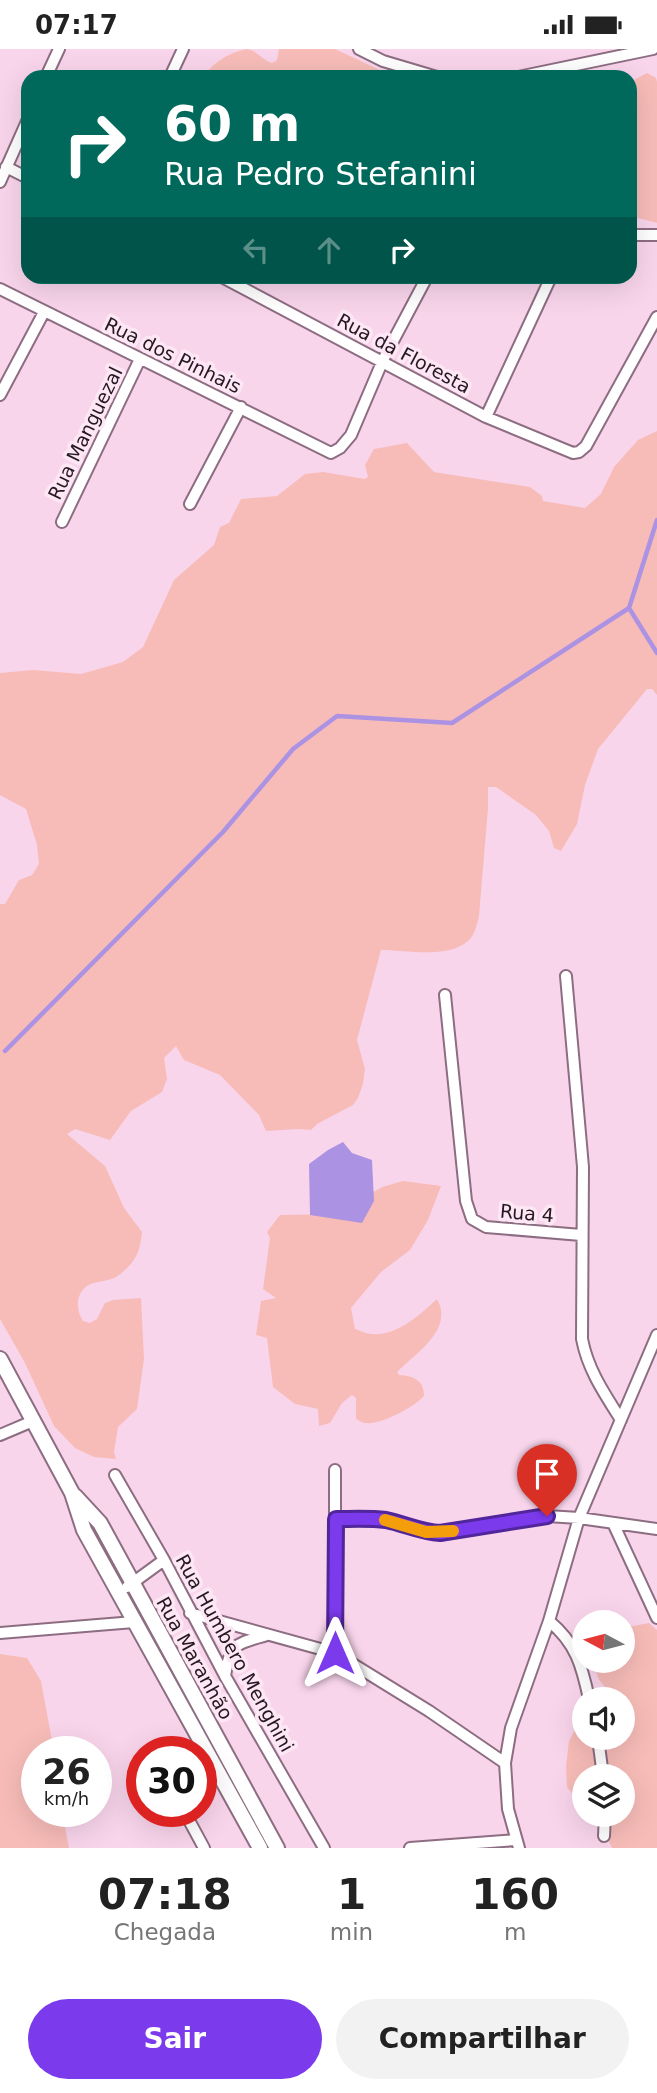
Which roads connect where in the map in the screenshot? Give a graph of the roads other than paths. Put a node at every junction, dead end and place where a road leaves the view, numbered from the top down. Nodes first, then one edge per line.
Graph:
1 (59, 49) edge
2 (183, 49) edge
3 (359, 49) edge
4 (653, 49) edge
5 (49, 70) edge
6 (173, 70) edge
7 (413, 70) edge
8 (552, 70) edge
9 (21, 134) edge
10 (6, 167) junction
11 (21, 174) edge
12 (0, 182) edge
13 (637, 235) edge
14 (657, 235) edge
15 (236, 284) edge
16 (424, 284) edge
17 (548, 284) edge
18 (0, 289) edge
19 (44, 312) junction
20 (657, 317) edge
21 (140, 359) junction
22 (383, 360) junction
23 (0, 395) edge
24 (241, 407) junction
25 (486, 417) junction
26 (190, 504) dead end
27 (62, 522) dead end
28 (566, 976) dead end
29 (445, 995) dead end
30 (581, 1235) junction
31 (657, 1335) edge
32 (0, 1359) edge
33 (33, 1420) junction
34 (621, 1420) junction
35 (0, 1435) edge
36 (335, 1471) dead end
37 (115, 1475) dead end
38 (72, 1493) junction
39 (579, 1518) junction
40 (336, 1519) junction
41 (613, 1523) junction
42 (657, 1529) edge
43 (164, 1560) junction
44 (133, 1584) junction
45 (118, 1593) junction
46 (190, 1613) junction
47 (657, 1618) edge
48 (549, 1621) junction
49 (134, 1622) junction
50 (0, 1633) edge
51 (270, 1634) junction
52 (335, 1653) junction
53 (225, 1676) junction
54 (586, 1687) edge
55 (505, 1763) junction
56 (193, 1827) edge
57 (604, 1827) edge
58 (604, 1836) dead end
59 (518, 1844) edge
60 (204, 1848) edge
61 (260, 1848) edge
62 (277, 1848) edge
63 (324, 1848) edge
64 (410, 1848) edge

1 - 5 street
2 - 6 street
3 - 7 street
4 - 8 street
9 - 10 street
10 - 11 street
10 - 12 street
13 - 14 street
15 - 22 street, Rua da Floresta
16 - 22 street
17 - 25 street
18 - 19 street, Rua dos Pinhais
19 - 21 street, Rua dos Pinhais
19 - 23 street
20 - 25 street, Rua da Floresta
21 - 24 street, Rua dos Pinhais
21 - 27 street, Rua Manguezal
22 - 24 street, Rua dos Pinhais
22 - 25 street, Rua da Floresta
24 - 26 street
28 - 30 street
29 - 30 street, Rua 4
30 - 34 street
31 - 34 street
32 - 33 street, Rua Maranhão
33 - 35 street
33 - 38 street, Rua Maranhão
34 - 39 street
36 - 40 street
37 - 43 street, Rua Humbero Menghini
38 - 44 street, Rua Maranhão
38 - 45 street, Rua Maranhão
39 - 40 street
39 - 41 street
39 - 48 street
40 - 52 street
41 - 42 street
41 - 47 street
43 - 44 street
43 - 46 street, Rua Humbero Menghini
44 - 45 street
44 - 62 street, Rua Maranhão
45 - 49 street, Rua Maranhão
46 - 51 street
46 - 53 street, Rua Humbero Menghini
48 - 54 street
48 - 55 street
49 - 50 street
49 - 61 street, Rua Maranhão
51 - 52 street
51 - 53 street
52 - 55 street
53 - 63 street, Rua Humbero Menghini
55 - 59 street
56 - 60 street
57 - 58 street
59 - 64 street

